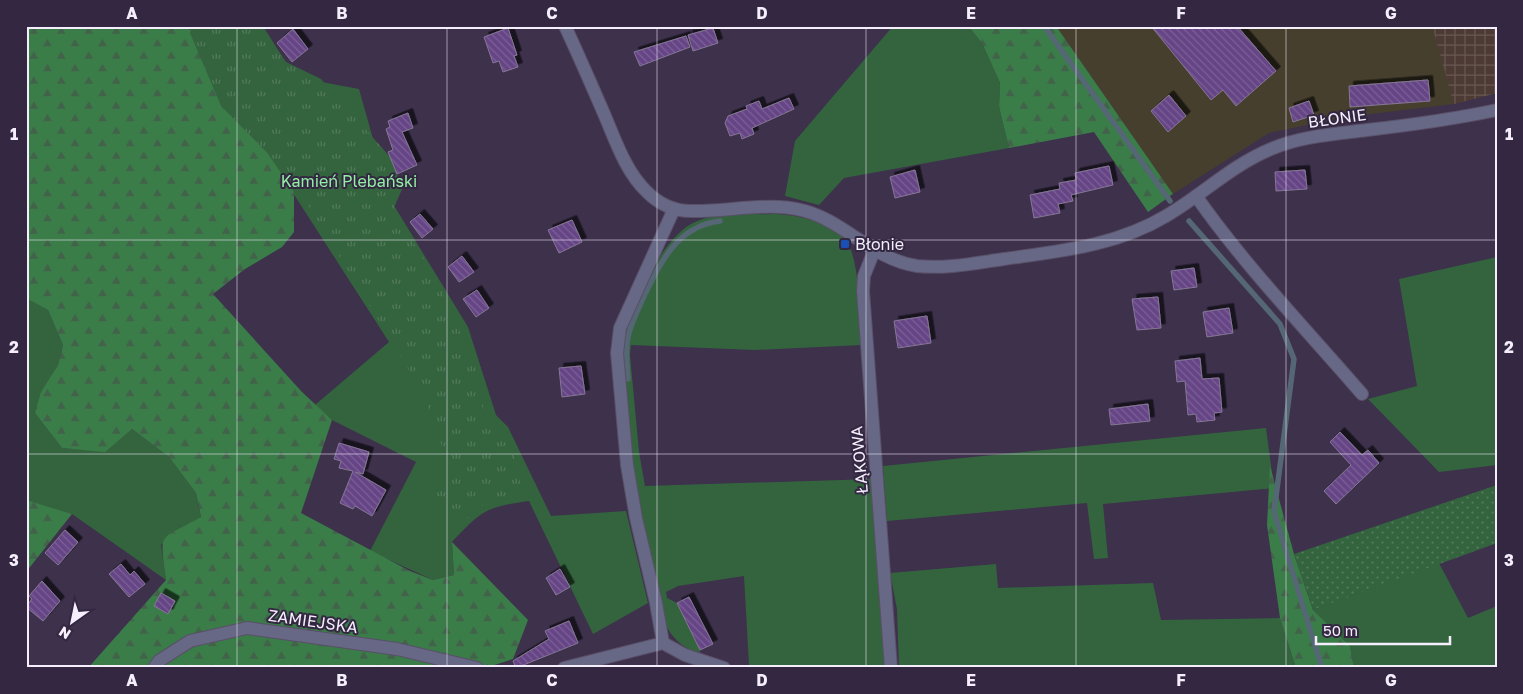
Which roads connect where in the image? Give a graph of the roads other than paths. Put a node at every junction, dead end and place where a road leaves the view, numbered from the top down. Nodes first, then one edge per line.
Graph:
1 (565, 26) edge
2 (1497, 110) edge
3 (1196, 196) junction
4 (674, 210) junction
5 (874, 251) junction
6 (1362, 394) dead end
7 (663, 643) junction
8 (154, 668) edge
9 (476, 668) edge
10 (564, 668) edge
11 (724, 668) edge
12 (891, 668) edge

1 - 4 street
2 - 3 street, BŁONIE
3 - 5 street, BŁONIE
3 - 6 street
4 - 5 street, BŁONIE
4 - 7 street
5 - 12 street, ŁĄKOWA
7 - 10 street
7 - 11 street
8 - 9 street, ZAMIEJSKA

